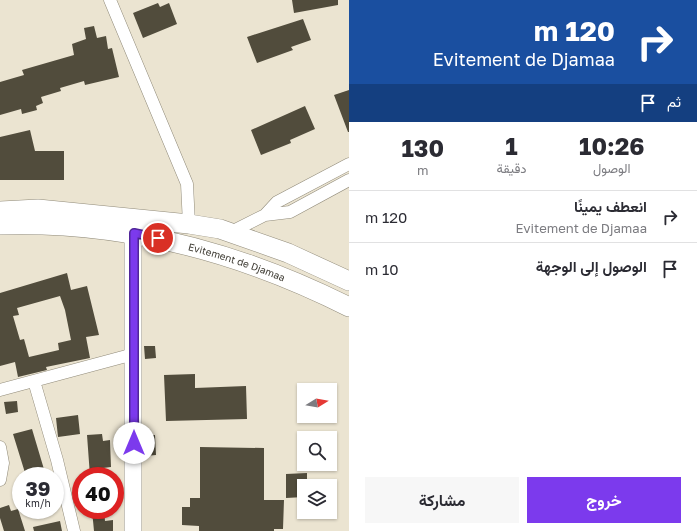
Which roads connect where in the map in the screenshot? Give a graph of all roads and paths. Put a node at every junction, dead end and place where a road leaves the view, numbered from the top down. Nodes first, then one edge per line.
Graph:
1 (110, 0) edge
2 (349, 164) edge
3 (349, 180) edge
4 (0, 211) edge
5 (265, 215) junction
6 (189, 224) junction
7 (0, 225) edge
8 (231, 232) junction
9 (134, 233) junction
10 (349, 282) edge
11 (349, 307) edge
12 (134, 354) junction
13 (34, 381) junction
14 (0, 390) edge
15 (0, 447) edge
16 (0, 480) edge
17 (74, 531) edge
18 (133, 531) edge

1 - 6 street
2 - 5 street
3 - 5 street
4 - 6 main road
5 - 8 street
6 - 8 main road
7 - 9 main road, Evitement de Djamaa
8 - 10 main road
9 - 11 main road, Evitement de Djamaa
9 - 12 street
12 - 13 street
12 - 18 street
13 - 14 street
13 - 17 street
15 - 16 street

